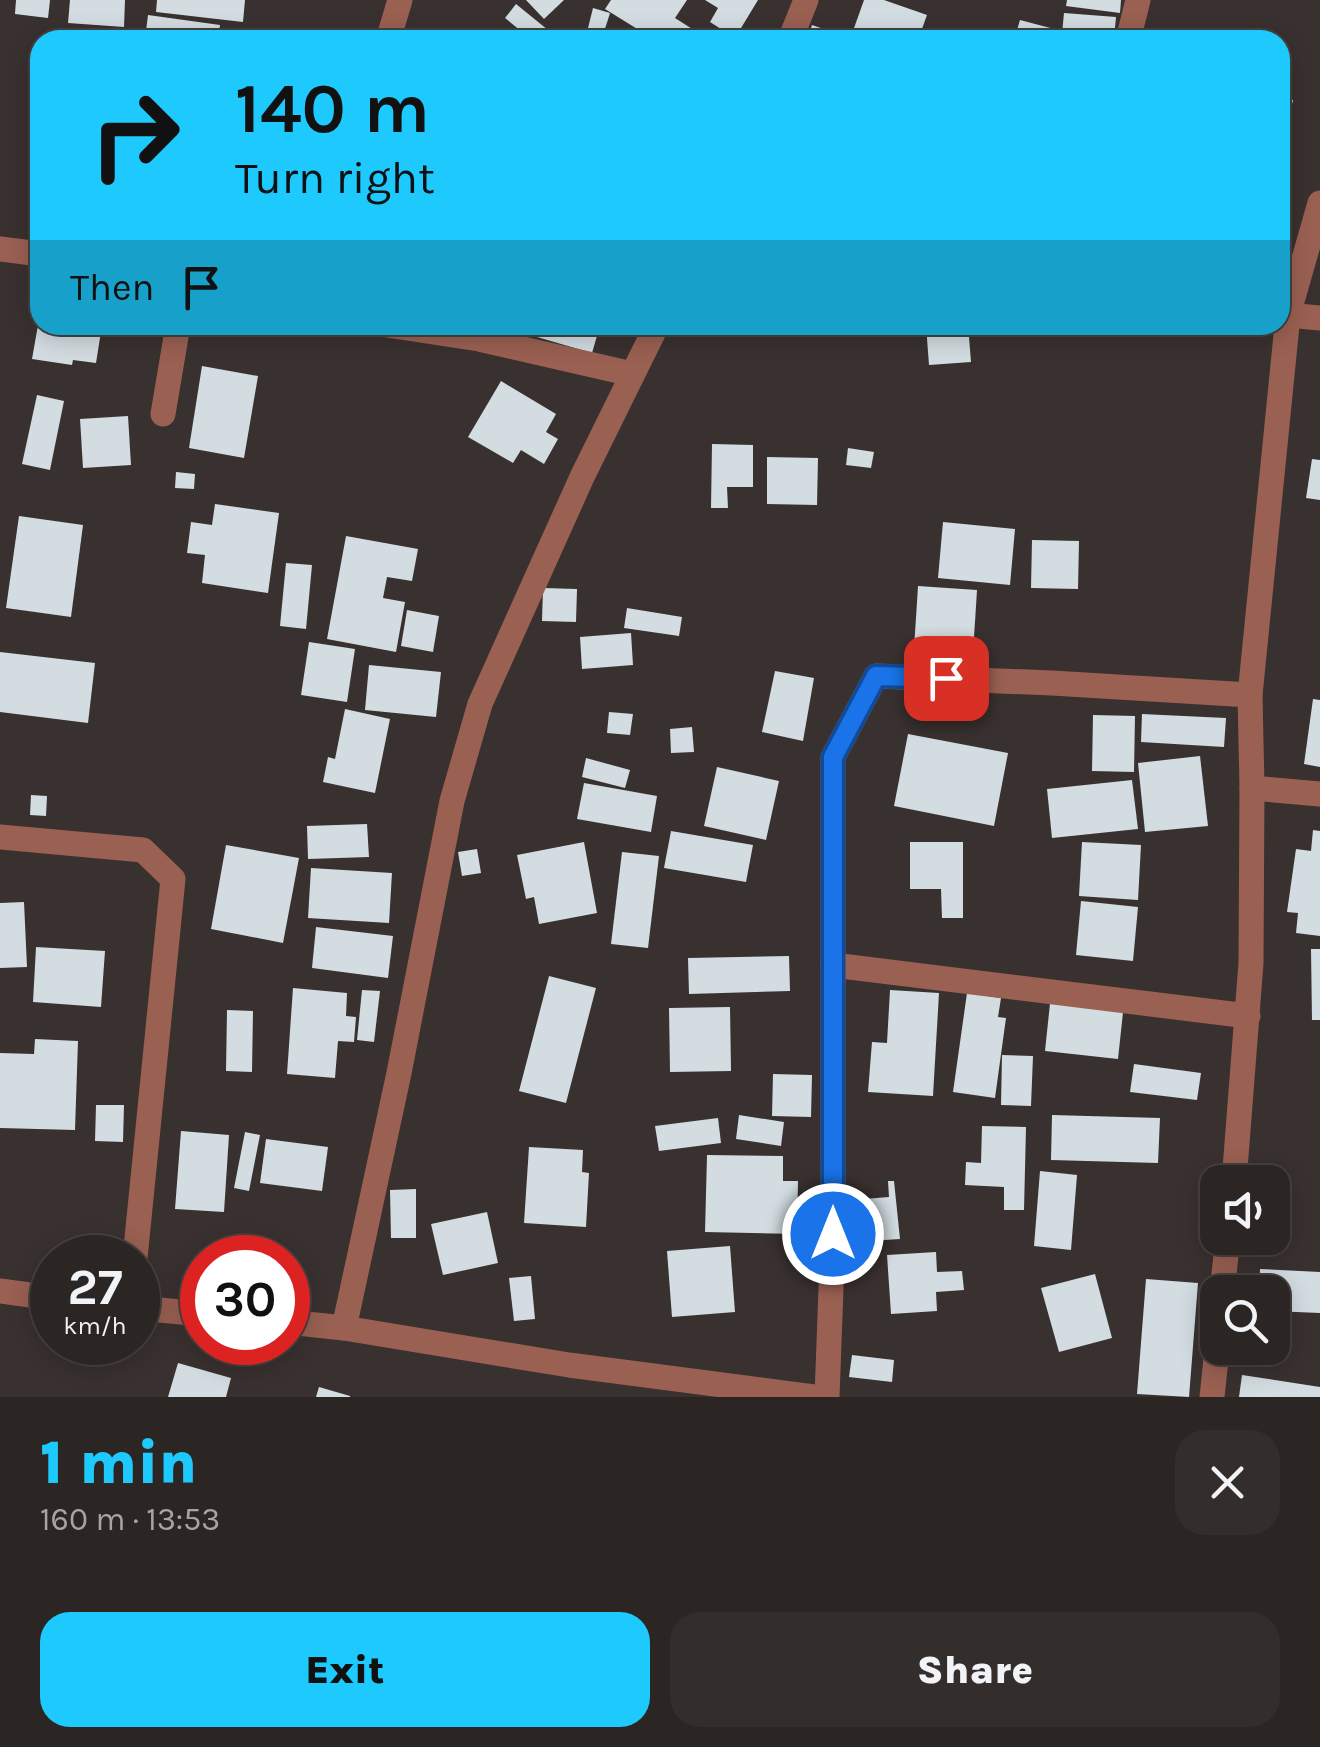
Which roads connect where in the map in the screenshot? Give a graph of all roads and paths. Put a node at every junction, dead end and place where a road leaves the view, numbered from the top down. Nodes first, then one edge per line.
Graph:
1 (400, 0) edge
2 (806, 0) edge
3 (1138, 0) edge
4 (391, 30) edge
5 (794, 30) edge
6 (1130, 30) edge
7 (1320, 203) edge
8 (0, 249) edge
9 (30, 253) edge
10 (1290, 309) edge
11 (1290, 316) edge
12 (1320, 318) edge
13 (176, 335) edge
14 (452, 335) edge
15 (652, 335) edge
16 (1286, 335) edge
17 (632, 374) junction
18 (163, 414) dead end
19 (1250, 695) junction
20 (1252, 788) junction
21 (1320, 794) edge
22 (0, 837) edge
23 (833, 965) junction
24 (1248, 1016) junction
25 (1235, 1165) edge
26 (137, 1235) edge
27 (0, 1292) edge
28 (30, 1295) edge
29 (310, 1324) edge
30 (344, 1328) junction
31 (1215, 1365) edge
32 (814, 1397) edge
33 (826, 1397) edge
34 (1212, 1397) edge

1 - 4 street
2 - 5 street
3 - 6 street
7 - 10 street
8 - 9 street
11 - 12 street
13 - 18 street
14 - 17 street
15 - 17 street
16 - 19 street
17 - 30 street
19 - 20 street
19 - 23 street
20 - 21 street
20 - 24 street
22 - 26 street
23 - 24 street
23 - 33 street
24 - 25 street
27 - 28 street
29 - 30 street
30 - 32 street
31 - 34 street

